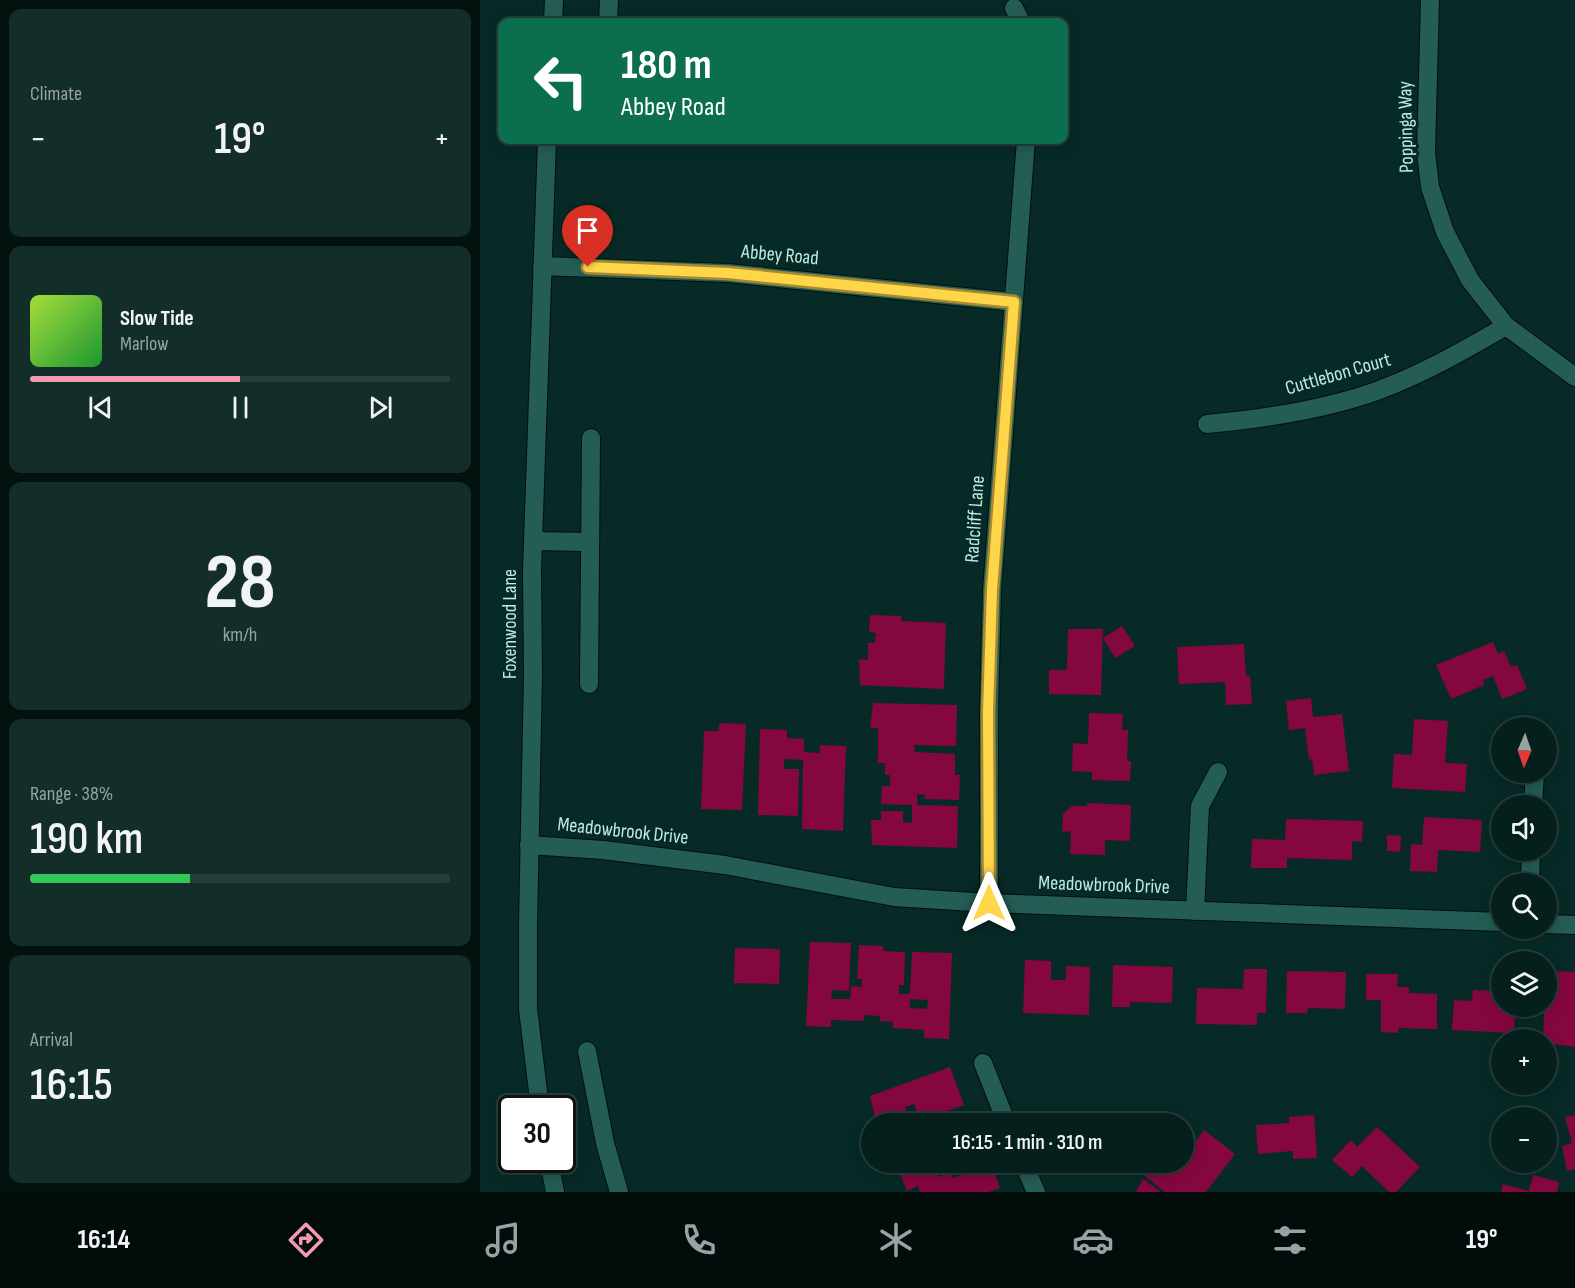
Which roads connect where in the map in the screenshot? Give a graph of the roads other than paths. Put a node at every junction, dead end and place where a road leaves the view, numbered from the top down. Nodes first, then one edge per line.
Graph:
1 (554, 0) edge
2 (609, 0) edge
3 (1430, 0) edge
4 (553, 18) edge
5 (608, 18) edge
6 (547, 144) edge
7 (1026, 144) edge
8 (542, 266) junction
9 (1014, 302) junction
10 (1506, 326) junction
11 (1575, 377) edge
12 (1207, 424) dead end
13 (591, 438) dead end
14 (533, 541) junction
15 (589, 542) junction
16 (589, 684) dead end
17 (1218, 772) dead end
18 (529, 845) junction
19 (989, 903) junction
20 (1195, 911) junction
21 (1491, 922) edge
22 (1557, 924) edge
23 (1575, 925) edge
24 (587, 1051) dead end
25 (983, 1063) dead end
26 (538, 1095) edge
27 (1003, 1113) edge
28 (551, 1173) edge
29 (1028, 1173) edge
30 (555, 1192) edge
31 (619, 1192) edge
32 (1036, 1192) edge

1 - 4 street
2 - 5 street
3 - 10 street, Poppinga Way
6 - 8 street, Foxenwood Lane
7 - 9 street, Radcliff Lane
8 - 9 street, Abbey Road
8 - 14 street, Foxenwood Lane
9 - 19 street, Radcliff Lane
10 - 11 street, Poppinga Way
10 - 12 street, Cuttlebon Court
13 - 15 street
14 - 15 street
14 - 18 street, Foxenwood Lane
15 - 16 street
17 - 20 street
18 - 19 street, Meadowbrook Drive
18 - 26 street, Foxenwood Lane
19 - 20 street, Meadowbrook Drive
20 - 21 street, Meadowbrook Drive
22 - 23 street
24 - 31 street
25 - 27 street
28 - 30 street
29 - 32 street

